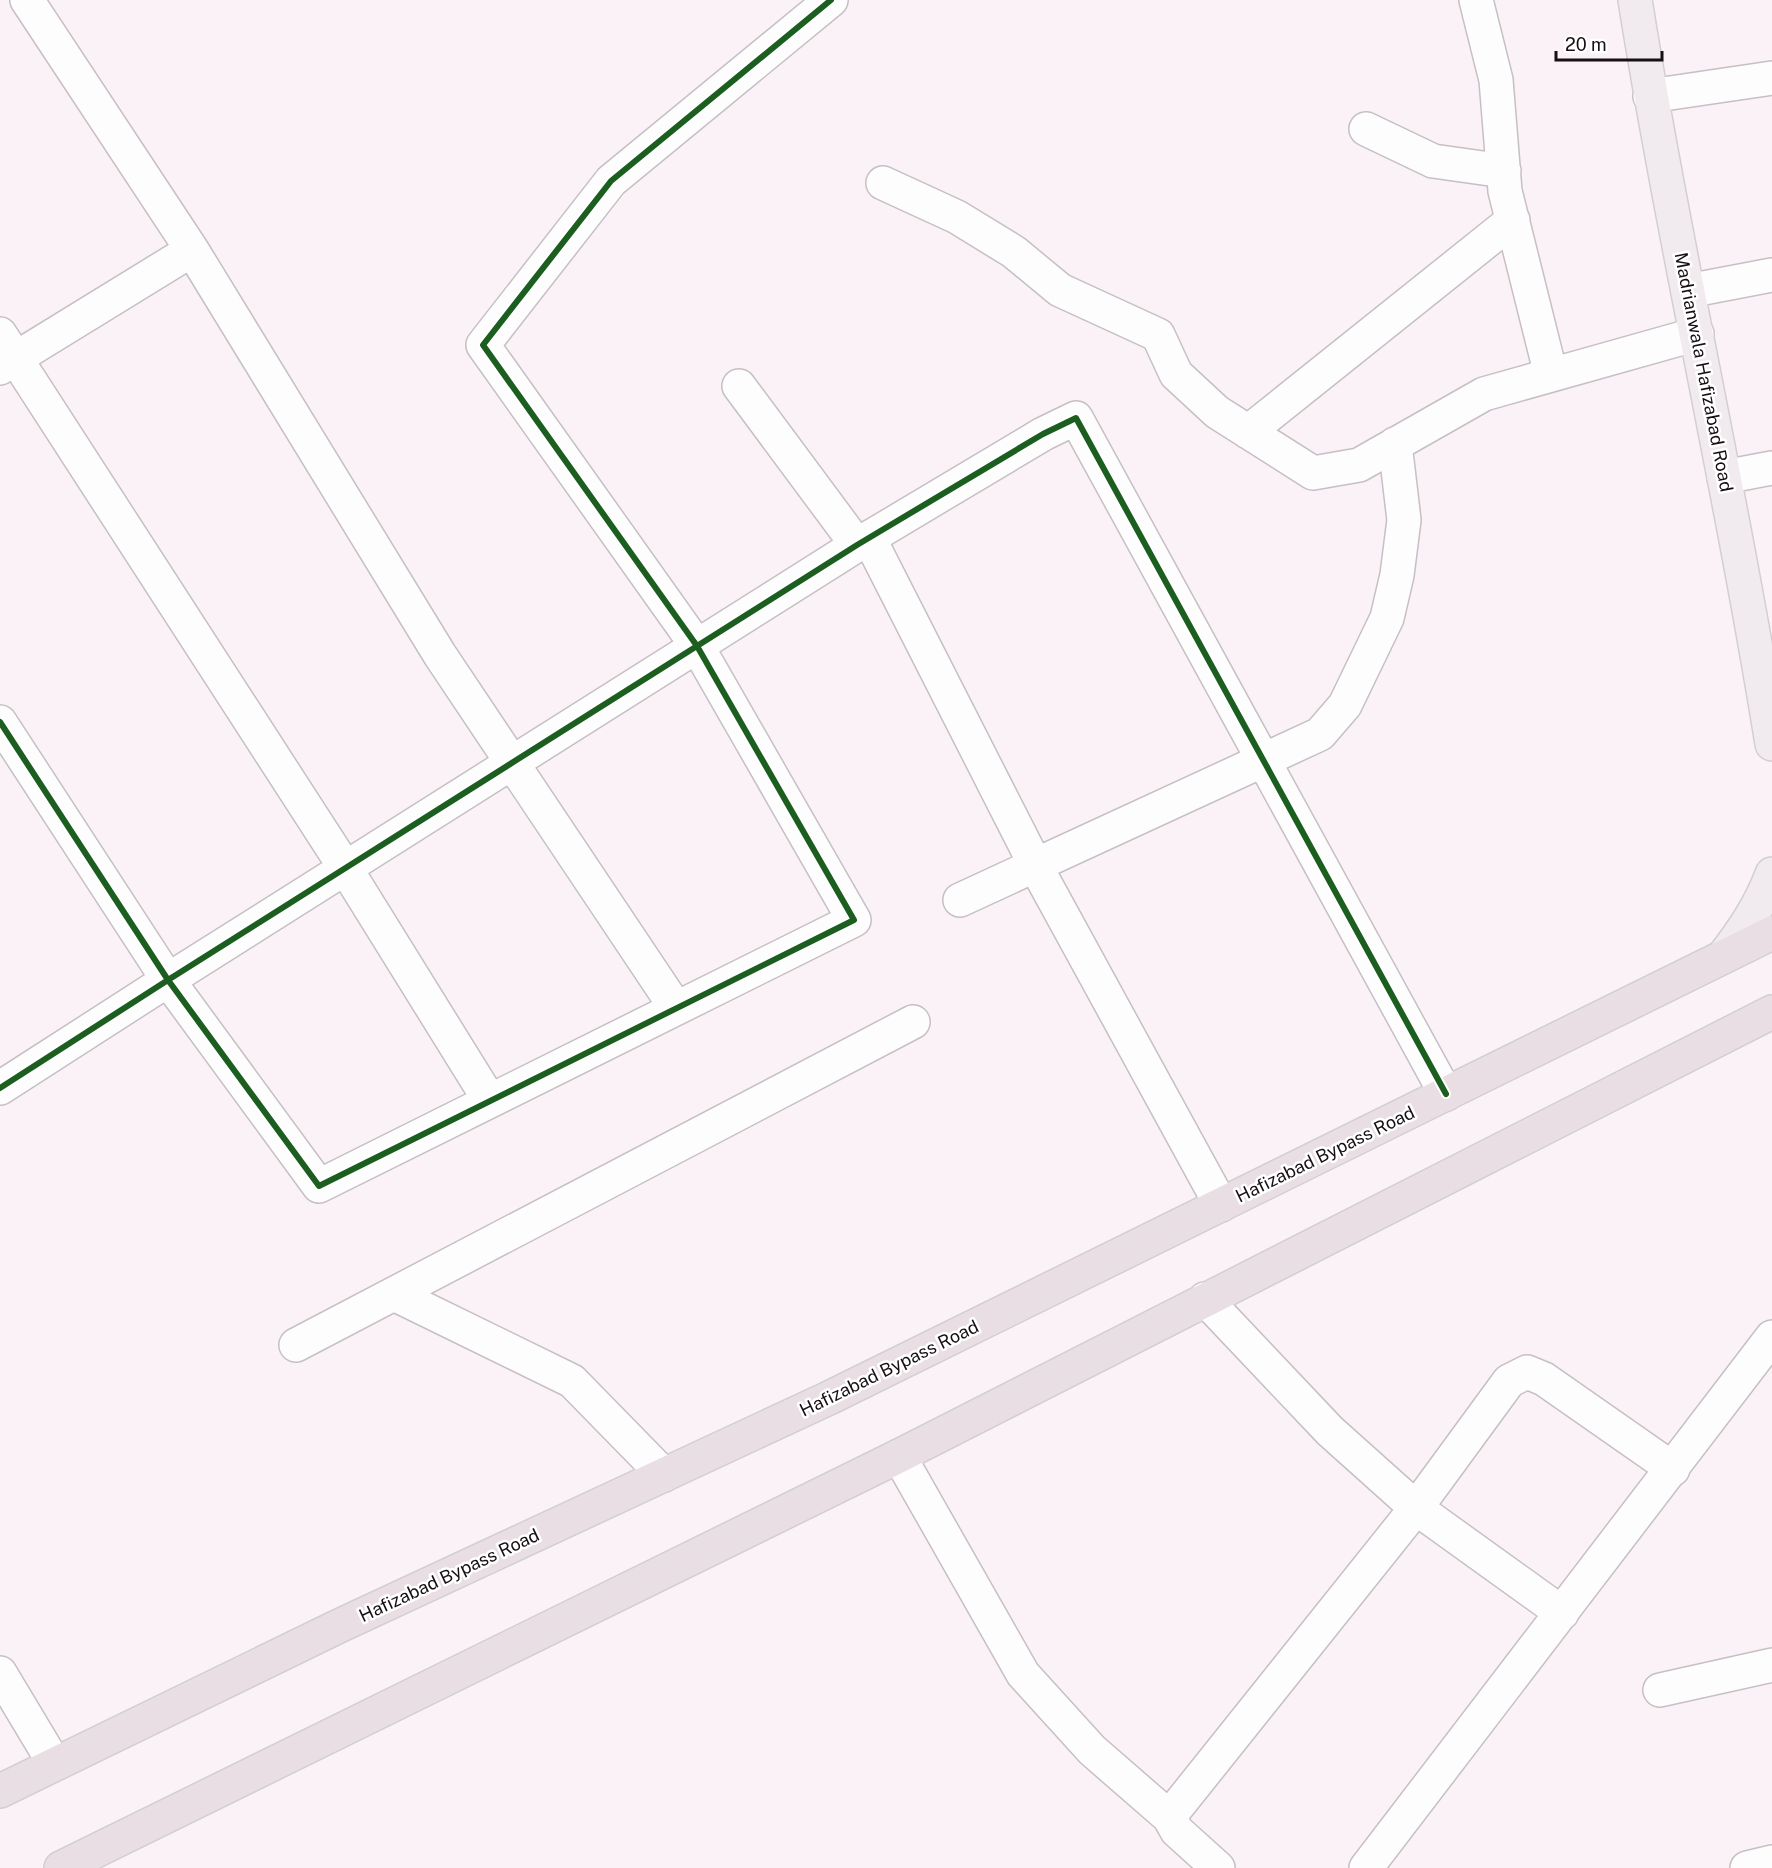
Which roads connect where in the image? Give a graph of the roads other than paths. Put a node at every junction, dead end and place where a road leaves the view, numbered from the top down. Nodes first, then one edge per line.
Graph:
1 (27, 0) edge
2 (831, 0) edge
3 (1476, 0) edge
4 (1635, 0) edge
5 (1772, 78) edge
6 (1650, 96) junction
7 (1366, 129) dead end
8 (1504, 171) junction
9 (883, 183) dead end
10 (1513, 220) junction
11 (192, 250) junction
12 (1772, 275) edge
13 (1688, 291) junction
14 (1697, 334) junction
15 (5, 354) edge
16 (1551, 375) junction
17 (740, 386) dead end
18 (1248, 432) junction
19 (1395, 444) junction
20 (1772, 468) edge
21 (1724, 477) junction
22 (863, 542) junction
23 (697, 646) junction
24 (0, 722) edge
25 (1772, 744) edge
26 (1263, 760) junction
27 (512, 764) junction
28 (1036, 865) junction
29 (346, 869) junction
30 (1772, 874) edge
31 (960, 900) dead end
32 (1772, 933) edge
33 (1723, 957) junction
34 (168, 980) junction
35 (676, 1008) junction
36 (1769, 1016) edge
37 (913, 1022) dead end
38 (2, 1083) edge
39 (1446, 1094) junction
40 (490, 1101) junction
41 (1221, 1205) junction
42 (394, 1294) junction
43 (1205, 1299) junction
44 (1772, 1337) edge
45 (296, 1345) dead end
46 (899, 1456) junction
47 (1673, 1469) junction
48 (664, 1475) junction
49 (1416, 1508) junction
50 (1562, 1613) junction
51 (1772, 1665) edge
52 (0, 1673) edge
53 (1660, 1690) dead end
54 (54, 1763) junction
55 (0, 1791) edge
56 (1169, 1817) junction
57 (1772, 1862) edge
58 (61, 1868) edge
59 (1218, 1868) edge
60 (1366, 1868) edge
61 (1747, 1868) edge

1 - 11 street
2 - 23 street
3 - 8 street
4 - 6 main road, Madrianwala Hafizabad Road
5 - 6 street
6 - 13 main road, Madrianwala Hafizabad Road
7 - 8 street
8 - 10 street
9 - 18 street
10 - 16 street
10 - 18 street
11 - 15 street
11 - 27 street
12 - 13 street
13 - 14 main road, Madrianwala Hafizabad Road
14 - 16 street
14 - 21 main road, Madrianwala Hafizabad Road
15 - 29 street
16 - 19 street
17 - 22 street
18 - 19 street
19 - 26 street
20 - 21 street
21 - 25 main road, Madrianwala Hafizabad Road
22 - 23 street
22 - 26 street
22 - 28 street
23 - 27 street
23 - 35 street
24 - 34 street
26 - 28 street
26 - 39 street
27 - 29 street
27 - 35 street
28 - 31 street
28 - 41 street
29 - 34 street
29 - 40 street
30 - 33 main road
32 - 33 highway, Hafizabad Bypass Road
33 - 39 highway, Hafizabad Bypass Road
34 - 38 street
34 - 40 street
35 - 40 street
36 - 43 highway
37 - 42 street
39 - 41 highway, Hafizabad Bypass Road
41 - 48 highway, Hafizabad Bypass Road
42 - 45 street
42 - 48 street
43 - 46 highway
43 - 49 street
44 - 47 street
46 - 56 street
46 - 58 highway
47 - 49 street
47 - 50 street
48 - 54 highway, Hafizabad Bypass Road
49 - 50 street
49 - 56 street
50 - 60 street
51 - 53 street
52 - 54 street
54 - 55 highway, Hafizabad Bypass Road
56 - 59 street
57 - 61 street

